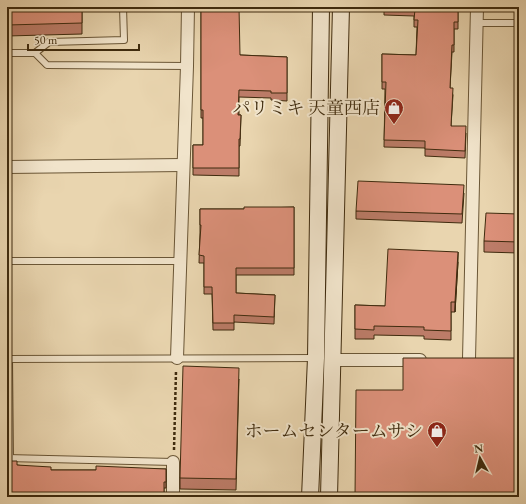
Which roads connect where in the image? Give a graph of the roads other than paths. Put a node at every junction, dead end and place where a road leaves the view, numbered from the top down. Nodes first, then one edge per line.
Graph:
1 (124, 7) edge
2 (188, 7) edge
3 (321, 7) edge
4 (341, 7) edge
5 (477, 7) edge
6 (477, 23) junction
7 (519, 24) edge
8 (7, 53) edge
9 (35, 53) junction
10 (187, 66) junction
11 (183, 166) junction
12 (7, 167) edge
13 (7, 261) edge
14 (180, 261) junction
15 (177, 358) junction
16 (316, 358) junction
17 (8, 359) edge
18 (454, 359) edge
19 (469, 359) junction
20 (483, 359) edge
21 (332, 360) junction
22 (431, 360) edge
23 (9, 458) edge
24 (174, 462) joint
25 (173, 497) edge
26 (310, 497) edge
27 (329, 497) edge

1 - 9 lane
2 - 10 street
3 - 16 street
4 - 21 street
5 - 6 street
6 - 7 lane
6 - 19 street
8 - 9 lane
9 - 10 lane
10 - 11 street
11 - 12 street
11 - 14 street
13 - 14 lane
14 - 15 street
15 - 16 lane
15 - 17 lane
16 - 26 street
17 - 23 lane
18 - 19 street
19 - 20 street
21 - 22 street
21 - 27 street
23 - 24 lane
24 - 25 street

